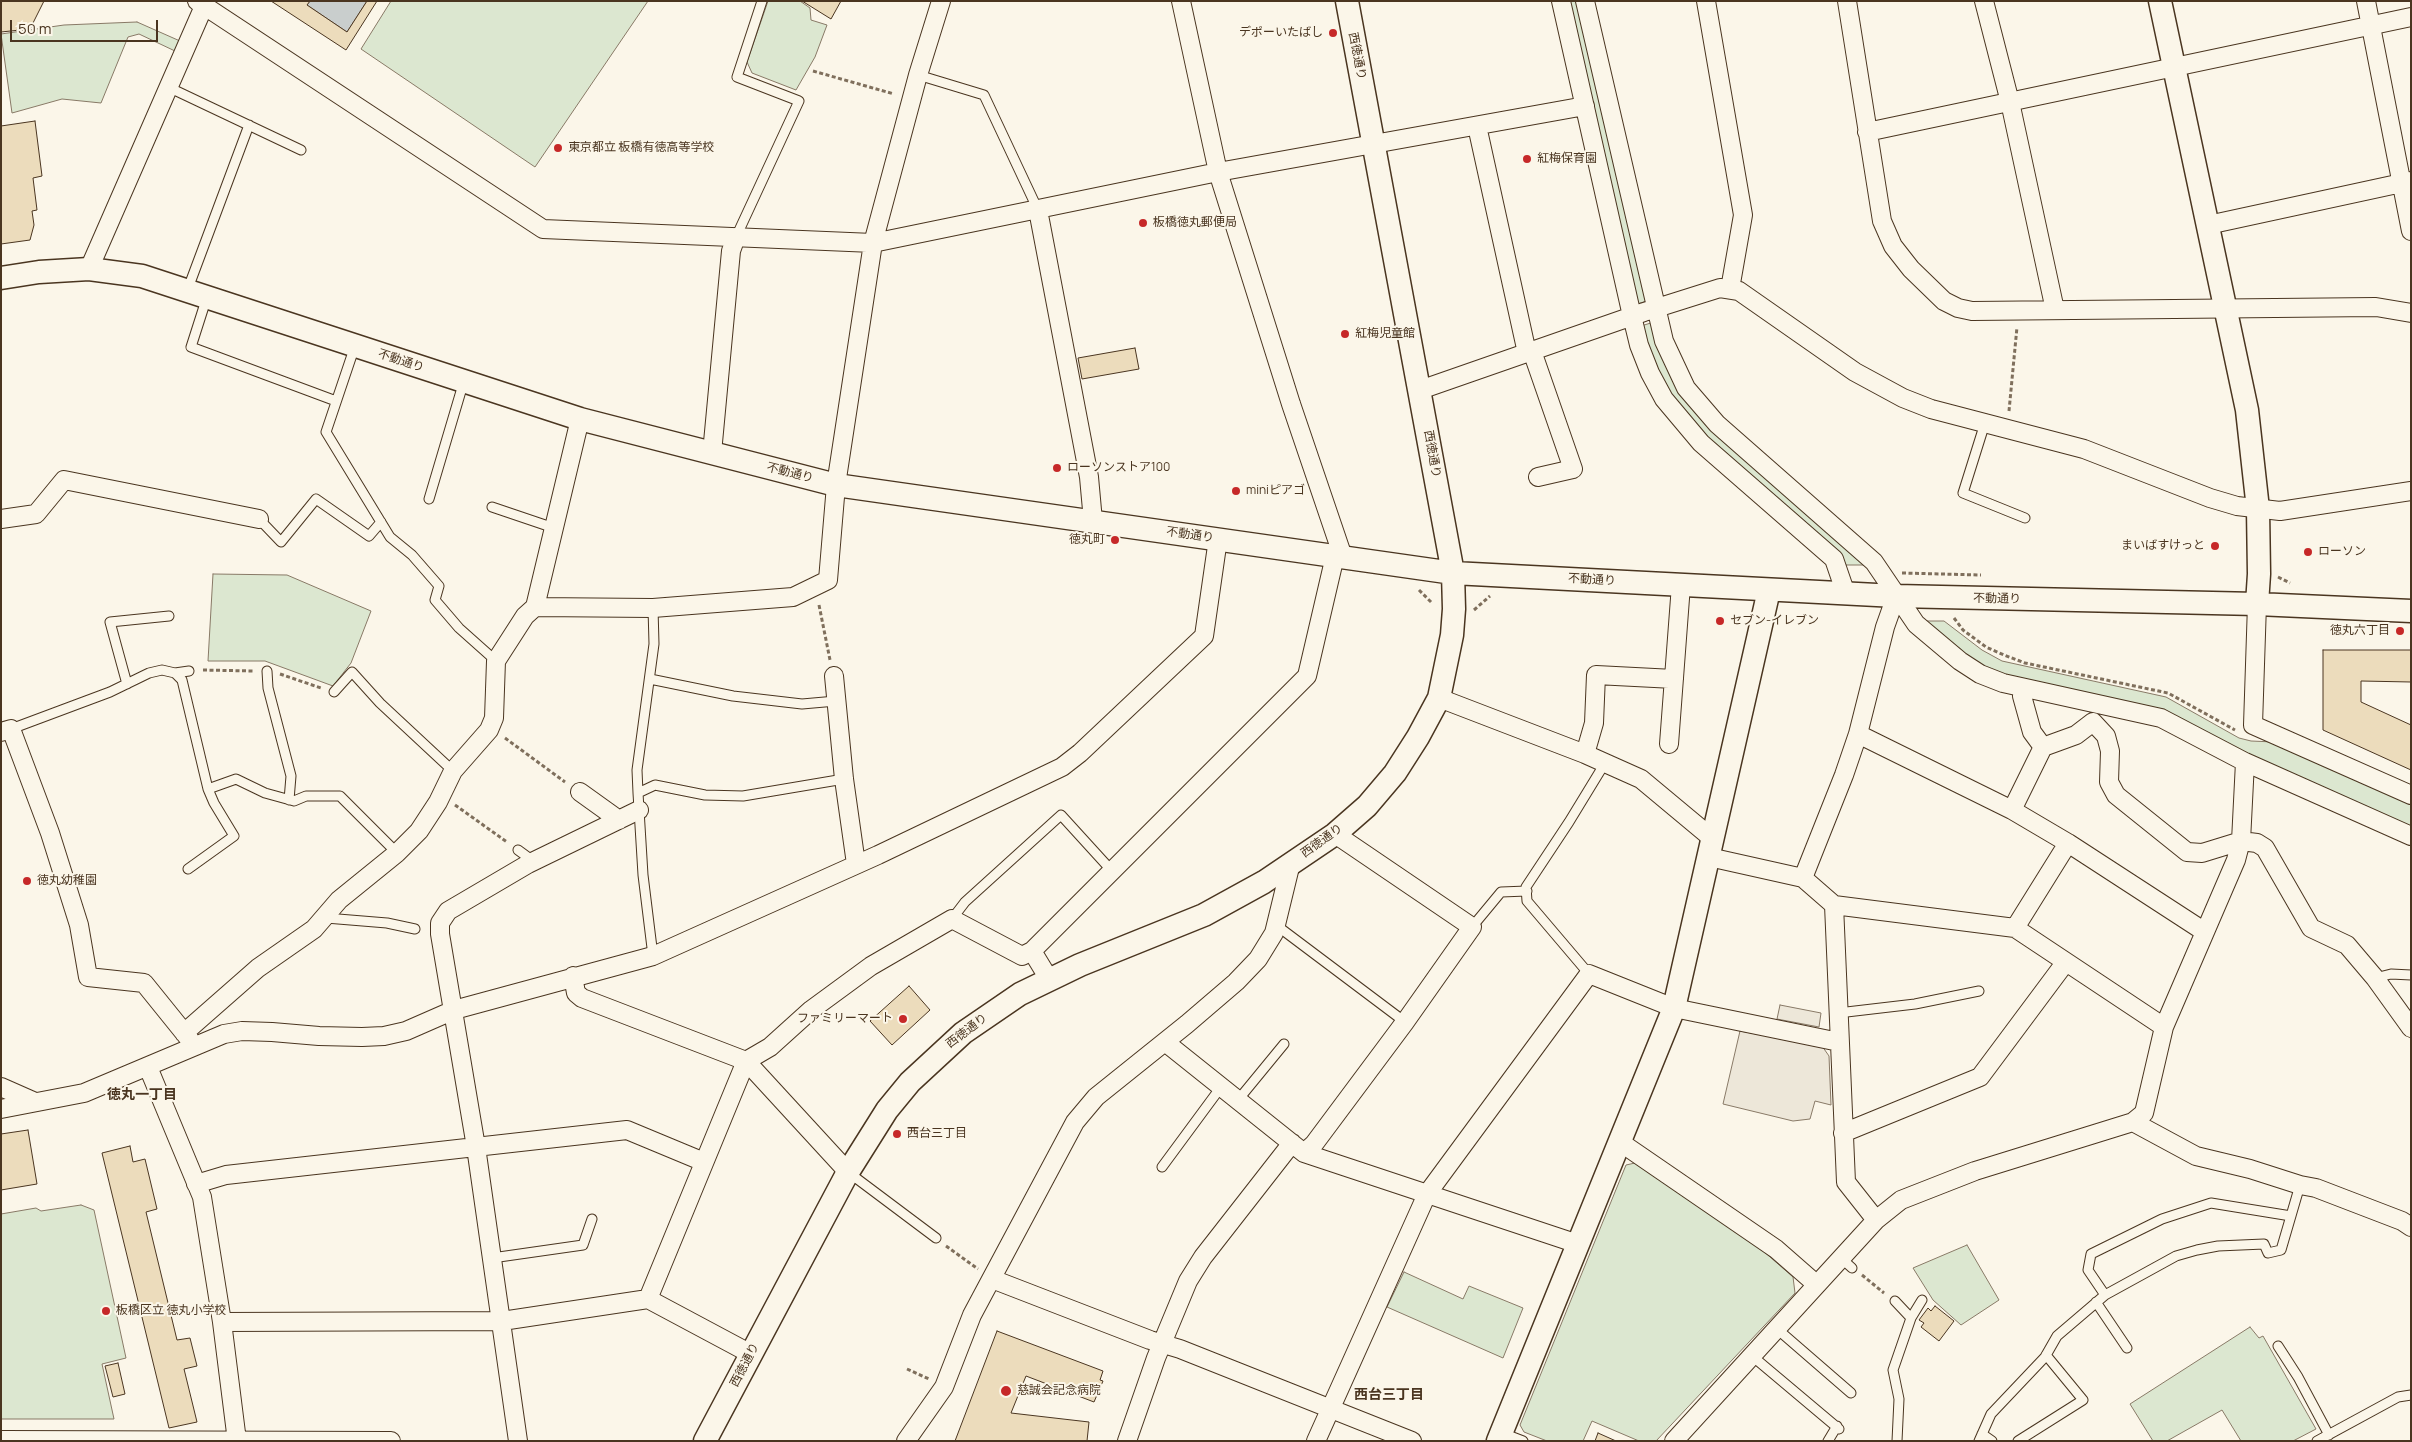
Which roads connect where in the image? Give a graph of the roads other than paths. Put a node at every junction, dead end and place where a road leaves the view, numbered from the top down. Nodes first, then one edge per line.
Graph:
1 (762, 1) edge
2 (941, 1) edge
3 (1182, 1) edge
4 (1347, 1) edge
5 (1561, 1) edge
6 (1585, 1) edge
7 (1706, 1) edge
8 (1847, 1) edge
9 (1984, 1) edge
10 (2160, 1) edge
11 (2366, 1) edge
12 (200, 4) edge
13 (2411, 17) edge
14 (2370, 25) junction
15 (2174, 67) junction
16 (918, 75) junction
17 (168, 87) junction
18 (2010, 102) junction
19 (1585, 106) junction
20 (249, 125) junction
21 (1477, 126) junction
22 (1867, 132) junction
23 (1374, 145) junction
24 (301, 150) dead end
25 (1218, 172) junction
26 (2406, 182) edge
27 (1038, 210) junction
28 (2208, 225) junction
29 (2411, 231) edge
30 (736, 237) junction
31 (873, 243) junction
32 (89, 269) junction
33 (1, 278) edge
34 (1730, 289) junction
35 (197, 294) junction
36 (1656, 308) junction
37 (2227, 309) junction
38 (2055, 310) junction
39 (2411, 313) edge
40 (1632, 316) junction
41 (355, 346) junction
42 (1530, 352) junction
43 (464, 381) junction
44 (1420, 390) junction
45 (336, 401) junction
46 (580, 419) junction
47 (1985, 423) junction
48 (712, 453) junction
49 (1538, 477) dead end
50 (836, 485) junction
51 (2411, 491) edge
52 (429, 499) dead end
53 (492, 507) dead end
54 (2258, 510) junction
55 (2025, 518) dead end
56 (1, 519) edge
57 (260, 519) joint
58 (1093, 521) junction
59 (381, 522) junction
60 (554, 528) junction
61 (1218, 539) junction
62 (1339, 557) junction
63 (1454, 573) junction
64 (1680, 585) junction
65 (1769, 590) junction
66 (1846, 594) junction
67 (1896, 596) junction
68 (2257, 604) junction
69 (535, 607) junction
70 (653, 608) junction
71 (2411, 611) edge
72 (169, 616) dead end
73 (496, 662) junction
74 (190, 671) dead end
75 (267, 671) dead end
76 (175, 673) junction
77 (834, 676) road end
78 (650, 679) junction
79 (1674, 679) junction
80 (127, 684) junction
81 (2023, 688) junction
82 (334, 692) dead end
83 (1439, 698) junction
84 (836, 701) junction
85 (2098, 704) junction
86 (2093, 722) junction
87 (4, 728) edge
88 (1858, 734) junction
89 (1669, 744) dead end
90 (2043, 747) junction
91 (1585, 754) junction
92 (2245, 762) junction
93 (1605, 763) junction
94 (453, 770) junction
95 (844, 779) junction
96 (208, 789) junction
97 (580, 792) road end
98 (2411, 795) edge
99 (289, 800) junction
100 (639, 802) junction
101 (2012, 810) junction
102 (619, 820) junction
103 (1335, 834) junction
104 (2411, 836) edge
105 (2241, 841) junction
106 (2068, 843) junction
107 (1711, 848) junction
108 (518, 850) road end
109 (397, 853) junction
110 (534, 861) junction
111 (856, 864) junction
112 (1291, 864) junction
113 (188, 869) dead end
114 (1112, 871) junction
115 (1802, 878) junction
116 (1527, 891) junction
117 (1834, 905) junction
118 (326, 918) junction
119 (952, 919) junction
120 (1276, 925) junction
121 (1472, 927) junction
122 (2015, 928) junction
123 (415, 929) dead end
124 (2205, 932) junction
125 (1032, 951) junction
126 (653, 956) junction
127 (2065, 963) junction
128 (1589, 974) junction
129 (2411, 975) edge
130 (573, 976) junction
131 (2375, 978) junction
132 (1049, 979) junction
133 (1979, 991) dead end
134 (1674, 1008) junction
135 (454, 1010) junction
136 (1838, 1013) junction
137 (1405, 1022) junction
138 (2164, 1027) junction
139 (2411, 1028) edge
140 (184, 1032) junction
141 (1165, 1042) junction
142 (1839, 1042) junction
143 (1284, 1044) dead end
144 (195, 1046) junction
145 (746, 1061) junction
146 (148, 1067) junction
147 (1, 1086) edge
148 (1221, 1087) junction
149 (1238, 1100) junction
150 (35, 1102) junction
151 (1, 1109) edge
152 (2133, 1122) junction
153 (1843, 1133) junction
154 (1620, 1142) junction
155 (476, 1147) junction
156 (1298, 1148) junction
157 (704, 1162) junction
158 (1162, 1167) dead end
159 (848, 1172) junction
160 (196, 1184) junction
161 (2300, 1186) junction
162 (1427, 1194) junction
163 (2292, 1216) junction
164 (592, 1219) dead end
165 (1876, 1220) junction
166 (2409, 1223) edge
167 (936, 1238) road end
168 (1578, 1244) junction
169 (492, 1258) junction
170 (987, 1276) junction
171 (1816, 1284) junction
172 (2105, 1295) junction
173 (648, 1299) junction
174 (1922, 1300) dead end
175 (1895, 1301) road end
176 (2096, 1302) junction
177 (1911, 1318) junction
178 (502, 1321) junction
179 (222, 1322) junction
180 (1775, 1328) junction
181 (1163, 1344) junction
182 (2278, 1346) dead end
183 (2127, 1348) dead end
184 (751, 1354) junction
185 (1751, 1355) junction
186 (2046, 1355) junction
187 (1851, 1393) dead end
188 (2411, 1395) edge
189 (1330, 1409) junction
190 (2329, 1435) junction
191 (1499, 1437) edge
192 (1980, 1437) edge
193 (1, 1440) edge
194 (237, 1440) edge
195 (391, 1441) edge
196 (518, 1441) edge
197 (705, 1441) edge
198 (906, 1441) edge
199 (1127, 1441) edge
200 (1316, 1441) edge
201 (1412, 1441) edge
202 (1523, 1441) edge
203 (1674, 1441) edge
204 (1828, 1441) edge
205 (1897, 1441) edge
206 (1992, 1441) edge
207 (2018, 1441) edge
208 (2317, 1441) edge

1 - 30 lane
2 - 16 street
3 - 25 street
4 - 23 street, 西徳通り
5 - 19 street
6 - 36 street
7 - 34 street
8 - 22 street
9 - 18 street
10 - 15 street
11 - 14 street
12 - 17 street
12 - 30 street
13 - 14 street
14 - 15 street
14 - 26 street
15 - 18 street
15 - 28 street
16 - 27 lane
16 - 31 street
17 - 20 lane
17 - 32 street
18 - 22 street
18 - 38 street
19 - 21 street
19 - 40 street
20 - 24 lane
20 - 35 lane
21 - 23 street
21 - 42 street
22 - 38 street
23 - 25 street
23 - 44 street, 西徳通り
25 - 27 street
25 - 62 street
26 - 28 street
26 - 29 street
27 - 31 street
27 - 58 street
28 - 37 street
30 - 31 street
30 - 48 street
31 - 50 street
32 - 33 street, 不動通り
32 - 35 street, 不動通り
34 - 36 street
34 - 47 street
35 - 41 street, 不動通り
35 - 45 lane
36 - 40 street
36 - 67 street
37 - 38 street
37 - 39 street
37 - 54 street
40 - 42 street
40 - 66 street
41 - 43 street, 不動通り
41 - 45 lane
42 - 44 street
42 - 49 street
43 - 46 street, 不動通り
43 - 52 lane
44 - 63 street, 西徳通り
45 - 59 lane
46 - 48 street, 不動通り
46 - 60 street
47 - 54 street
47 - 55 lane
48 - 50 street, 不動通り
50 - 58 street, 不動通り
50 - 70 street
51 - 54 street
53 - 60 lane
54 - 68 street
56 - 57 street
57 - 59 lane
58 - 61 street, 不動通り
59 - 73 lane
60 - 69 street
61 - 62 street, 不動通り
61 - 111 street
62 - 63 street, 不動通り
62 - 114 street
63 - 64 street, 不動通り
63 - 83 street, 西徳通り
64 - 65 street, 不動通り
64 - 79 street
65 - 66 street, 不動通り
65 - 107 street
66 - 67 street, 不動通り
67 - 68 street, 不動通り
67 - 81 street
67 - 88 street
68 - 71 street, 不動通り
68 - 98 street
69 - 70 street
69 - 73 street
70 - 78 lane
72 - 80 lane
73 - 94 street
74 - 76 lane
75 - 99 lane
76 - 80 lane
76 - 96 lane
77 - 84 street
78 - 84 lane
78 - 100 lane
79 - 89 street
79 - 91 street
80 - 87 lane
81 - 85 street
81 - 90 street
82 - 94 lane
83 - 91 street
83 - 103 street, 西徳通り
84 - 95 street
85 - 86 street
85 - 92 street
86 - 90 street
86 - 105 street
87 - 140 street
88 - 101 street
88 - 115 street
90 - 101 street
91 - 93 street
92 - 104 street
92 - 105 street
93 - 107 street
93 - 116 lane
94 - 109 street
95 - 100 lane
95 - 111 street
96 - 99 lane
96 - 113 lane
97 - 102 street
99 - 109 lane
100 - 102 street
100 - 126 lane
101 - 106 street
102 - 110 street
103 - 112 street, 西徳通り
103 - 121 street
105 - 124 street
105 - 131 street
106 - 122 street
106 - 124 street
107 - 115 street
107 - 134 street
108 - 110 lane
109 - 118 street
110 - 135 street
111 - 126 street
112 - 120 street
112 - 132 street, 西徳通り
114 - 119 lane
114 - 125 street
115 - 117 street
116 - 121 lane
116 - 128 lane
117 - 122 street
117 - 136 street
118 - 123 lane
118 - 140 street
119 - 125 street
119 - 145 street
120 - 137 lane
120 - 141 street
121 - 137 street
122 - 127 street
124 - 138 street
125 - 132 street
126 - 130 street
127 - 138 street
127 - 153 street
128 - 134 street
128 - 162 street
129 - 131 lane
130 - 135 street
130 - 145 street
131 - 139 street
132 - 159 street, 西徳通り
133 - 136 lane
134 - 142 street
134 - 154 street
135 - 144 street
135 - 155 street
136 - 142 street
137 - 156 street
138 - 152 street
140 - 144 street
141 - 148 street
141 - 170 street
142 - 153 street
143 - 149 lane
144 - 146 street
145 - 157 street
145 - 159 street
146 - 150 street
146 - 160 street
147 - 150 street
148 - 149 street
148 - 158 lane
149 - 156 street
150 - 151 street
152 - 161 street
152 - 165 street
153 - 165 street
154 - 168 street
154 - 171 street
155 - 157 street
155 - 160 street
155 - 169 street
156 - 162 street
156 - 181 street
157 - 173 street
159 - 167 lane
159 - 184 street, 西徳通り
160 - 179 street
161 - 163 lane
161 - 166 street
162 - 168 street
162 - 189 street
163 - 172 lane
163 - 172 lane
164 - 169 lane
165 - 171 street
168 - 191 street
169 - 178 street
170 - 181 street
170 - 198 street
171 - 180 street
172 - 176 lane
173 - 178 street
173 - 184 street
174 - 177 lane
175 - 177 lane
176 - 183 lane
176 - 186 lane
177 - 205 lane
178 - 179 street
178 - 196 street
179 - 194 street
180 - 185 street
180 - 187 lane
181 - 189 street
181 - 199 street
182 - 190 lane
184 - 197 street, 西徳通り
185 - 203 street
185 - 204 lane
186 - 192 lane
186 - 207 lane
188 - 190 lane
189 - 200 street
189 - 201 street
190 - 208 lane
191 - 202 lane
192 - 206 lane
193 - 194 street
194 - 195 street

